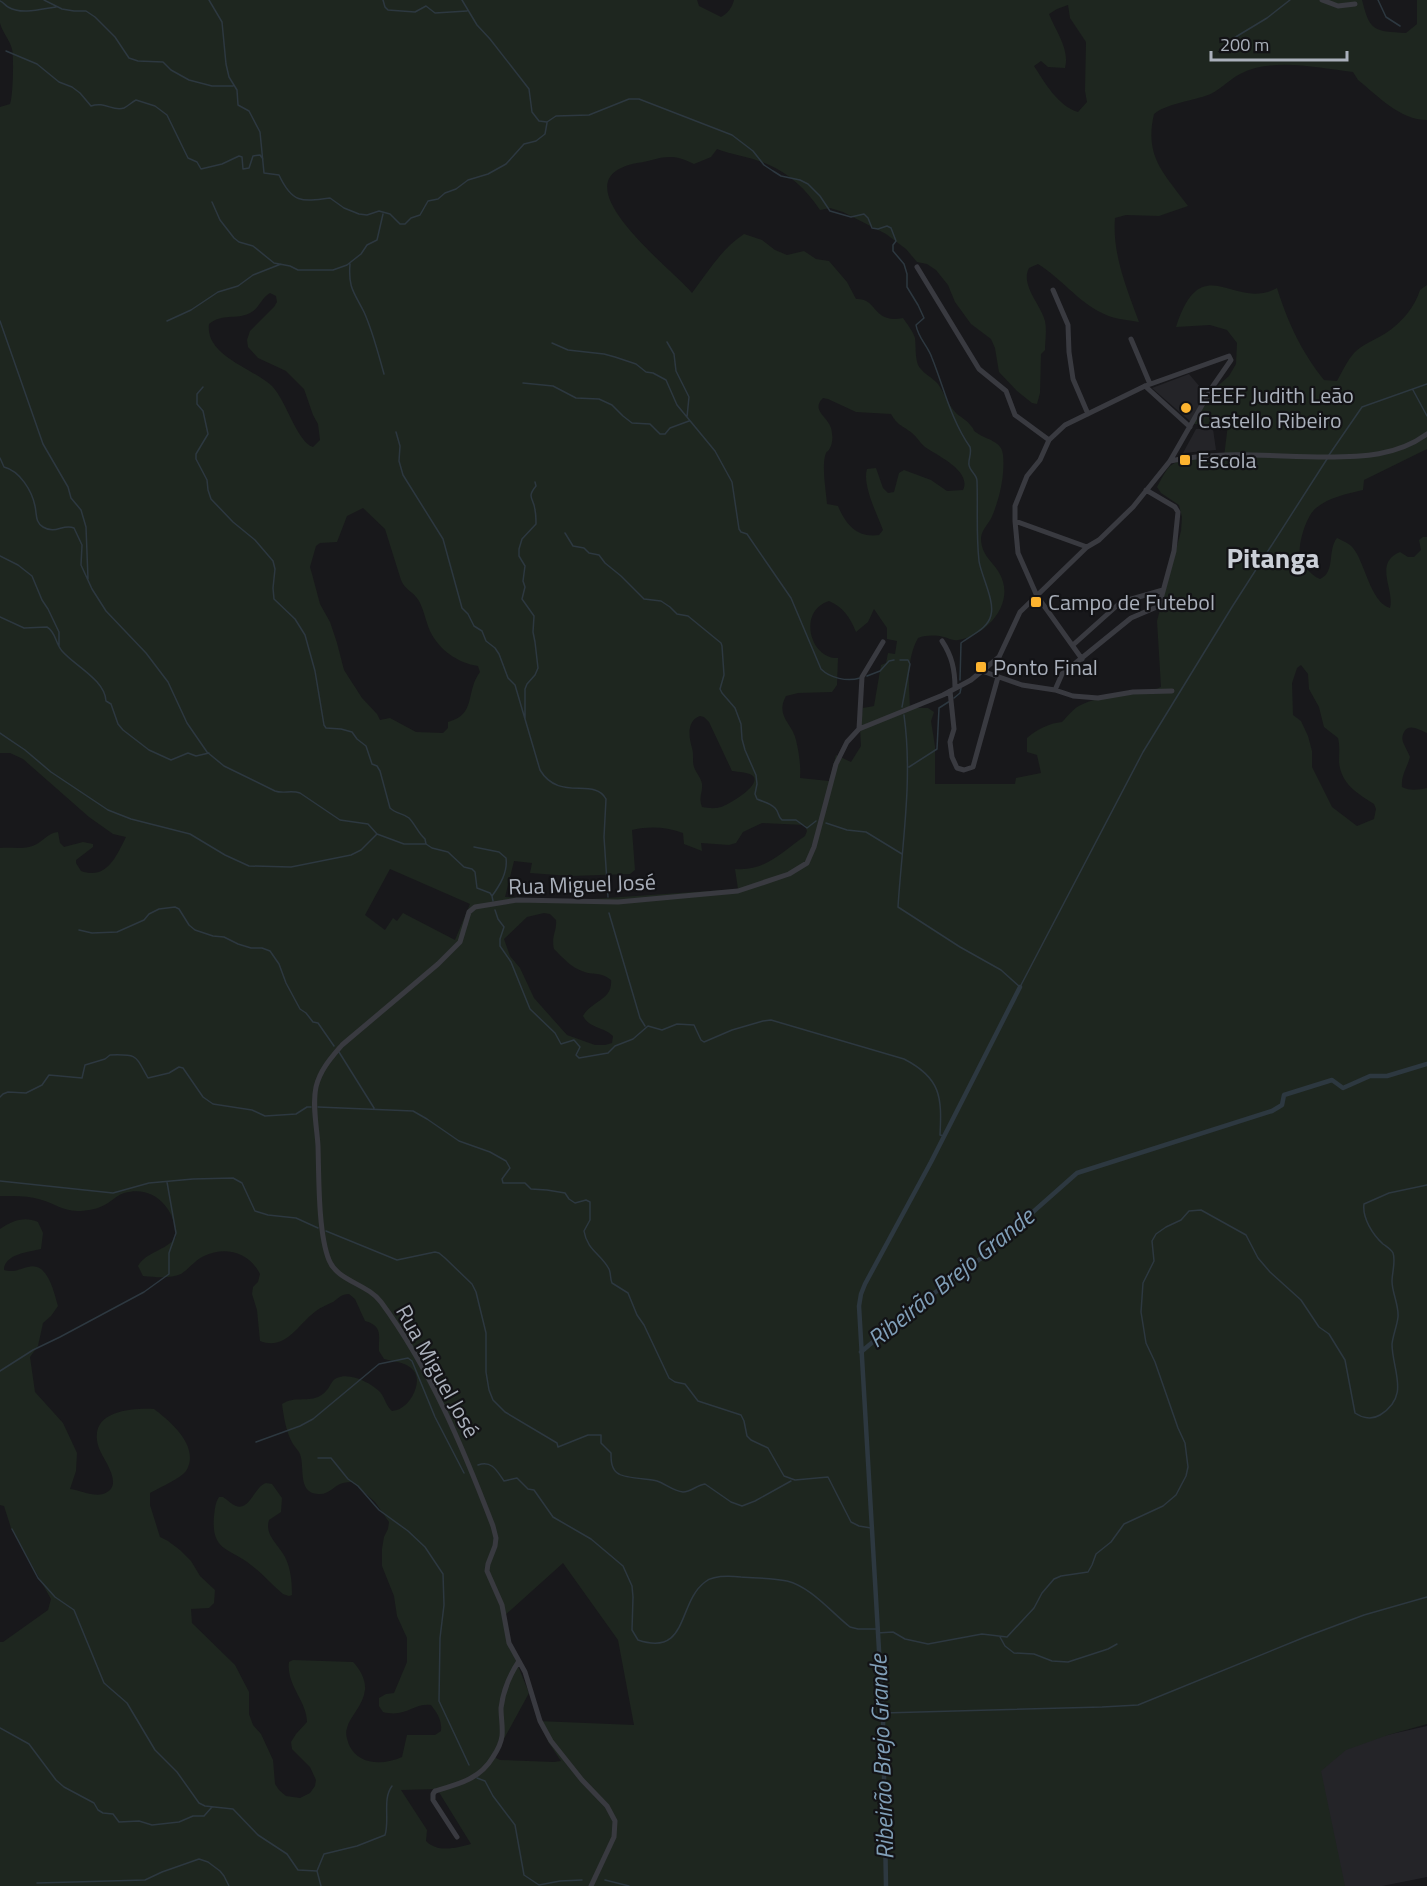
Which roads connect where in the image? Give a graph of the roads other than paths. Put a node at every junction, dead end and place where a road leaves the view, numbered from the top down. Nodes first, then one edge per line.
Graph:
1 (1322, 0) edge
2 (1355, 4) dead end
3 (917, 267) dead end
4 (1053, 290) dead end
5 (1131, 339) dead end
6 (1148, 385) junction
7 (1088, 414) junction
8 (1190, 427) junction
9 (1427, 434) edge
10 (1049, 440) junction
11 (1170, 460) junction
12 (1146, 490) junction
13 (1015, 521) junction
14 (1087, 547) junction
15 (1163, 590) junction
16 (1037, 596) junction
17 (942, 641) dead end
18 (883, 642) dead end
19 (1073, 645) junction
20 (1082, 658) junction
21 (982, 671) junction
22 (998, 677) junction
23 (953, 689) junction
24 (1055, 690) junction
25 (1172, 691) dead end
26 (859, 729) junction
27 (519, 1661) junction
28 (458, 1837) dead end
29 (591, 1886) edge

1 - 2 street
3 - 10 street
4 - 7 street
5 - 6 street
6 - 7 street
6 - 8 street
6 - 8 street
7 - 10 street
8 - 11 street
9 - 11 street
10 - 13 street
11 - 12 street
12 - 14 street
12 - 15 street
13 - 14 street
13 - 16 street
14 - 16 street
15 - 19 street
15 - 20 street
16 - 19 street
16 - 21 street
17 - 23 street
18 - 26 street
19 - 20 street
20 - 24 street
21 - 22 street
21 - 23 street
22 - 23 street
22 - 24 street
23 - 26 street
24 - 25 street
26 - 27 street, Rua Miguel José
27 - 28 street
27 - 29 street

